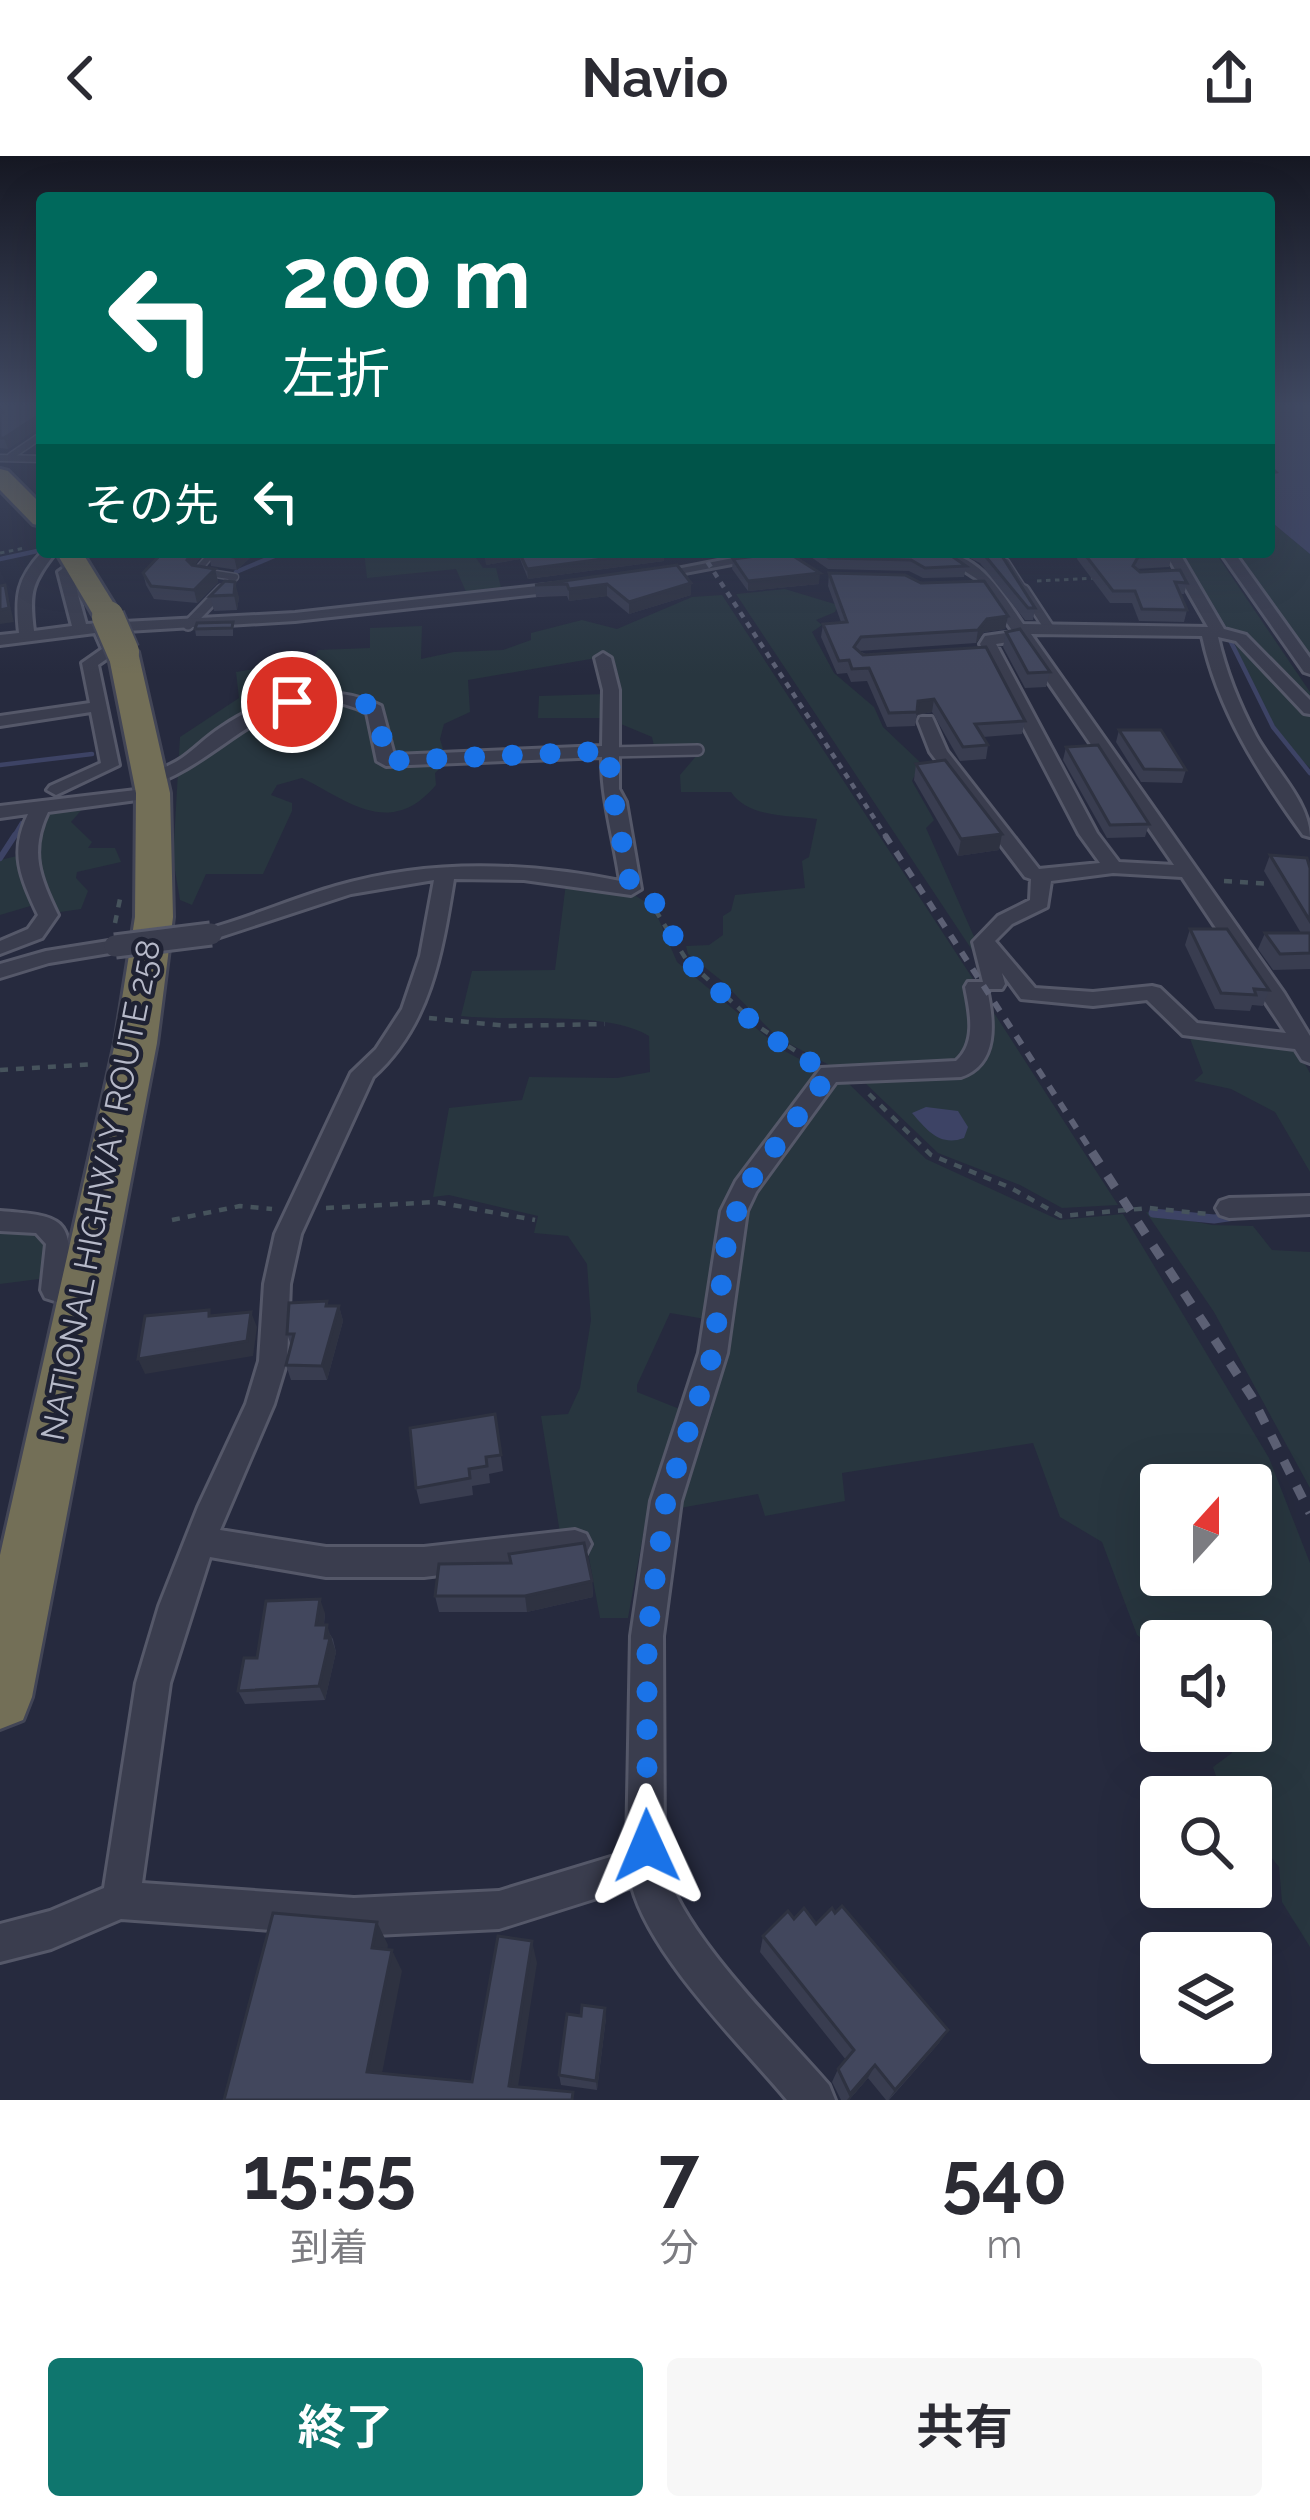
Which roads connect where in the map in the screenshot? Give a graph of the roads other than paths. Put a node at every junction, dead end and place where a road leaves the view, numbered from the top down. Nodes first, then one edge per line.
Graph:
1 (53, 558) edge
2 (61, 558) edge
3 (62, 558) edge
4 (208, 558) edge
5 (753, 558) edge
6 (796, 558) edge
7 (953, 558) edge
8 (1174, 558) edge
9 (1231, 558) edge
10 (1006, 562) edge
11 (803, 564) edge
12 (637, 577) edge
13 (590, 583) edge
14 (988, 585) junction
15 (965, 586) edge
16 (188, 625) junction
17 (1049, 628) junction
18 (80, 629) junction
19 (111, 632) junction
20 (1022, 632) junction
21 (1214, 632) junction
22 (27, 634) junction
23 (0, 640) edge
24 (603, 658) dead end
25 (1310, 669) edge
26 (100, 706) junction
27 (1310, 709) edge
28 (0, 721) edge
29 (926, 721) dead end
30 (698, 750) dead end
31 (609, 751) junction
32 (152, 787) junction
33 (56, 790) dead end
34 (41, 807) junction
35 (0, 812) edge
36 (1310, 831) edge
37 (1112, 867) junction
38 (445, 875) junction
39 (1041, 876) junction
40 (1192, 876) junction
41 (983, 943) junction
42 (0, 948) edge
43 (0, 971) edge
44 (1306, 1048) edge
45 (1310, 1205) edge
46 (1229, 1208) road end
47 (0, 1221) edge
48 (80, 1298) junction
49 (200, 1541) junction
50 (574, 1544) edge
51 (0, 1696) edge
52 (645, 1865) junction
53 (121, 1900) junction
54 (0, 1943) edge
55 (814, 2100) edge

1 - 22 street
2 - 18 street
3 - 19 highway, NATIONAL HIGHWAY ROUTE 258
4 - 16 lane
5 - 12 street
6 - 11 street
7 - 14 street
8 - 21 street
9 - 25 street
10 - 17 lane
13 - 16 street
14 - 15 street
14 - 20 street
16 - 19 street
17 - 20 street
17 - 21 street
18 - 19 street
18 - 22 street
19 - 26 street
19 - 32 highway, NATIONAL HIGHWAY ROUTE 258
20 - 37 street
20 - 40 street
21 - 27 street
21 - 36 street
22 - 23 street
24 - 31 street
26 - 28 street
26 - 33 street
29 - 39 street
30 - 31 lane
31 - 32 street
31 - 38 street
32 - 34 street
32 - 48 highway, NATIONAL HIGHWAY ROUTE 258
34 - 35 street
34 - 42 street
37 - 39 street
37 - 40 street
38 - 43 street, bridge
38 - 49 street
39 - 41 street
40 - 44 street
41 - 44 street
41 - 52 street
45 - 46 street
47 - 48 street
48 - 51 highway, NATIONAL HIGHWAY ROUTE 258
49 - 50 street
49 - 53 street
52 - 53 street
52 - 55 street
53 - 54 street

